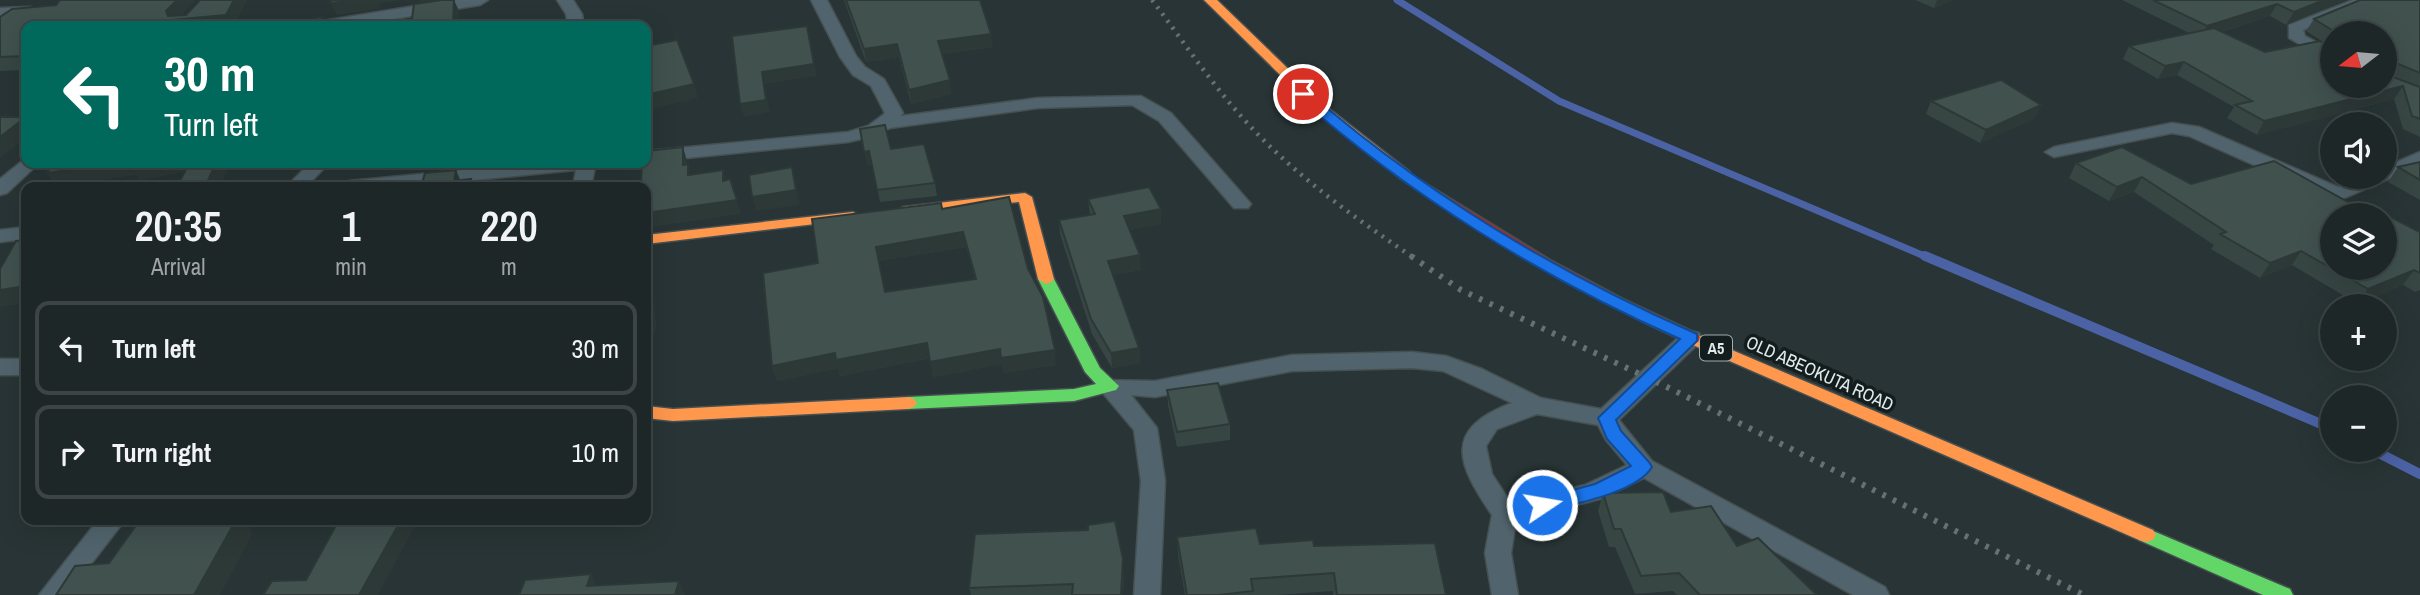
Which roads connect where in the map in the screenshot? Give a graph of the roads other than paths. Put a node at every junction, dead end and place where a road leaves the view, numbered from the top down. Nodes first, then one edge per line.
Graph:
1 (480, 0) edge
2 (565, 0) edge
3 (819, 0) edge
4 (1210, 0) edge
5 (2367, 0) edge
6 (30, 12) edge
7 (0, 13) edge
8 (365, 21) edge
9 (575, 21) edge
10 (2320, 51) edge
11 (888, 123) junction
12 (2054, 152) dead end
13 (651, 156) edge
14 (2420, 158) edge
15 (24, 168) edge
16 (315, 168) edge
17 (538, 168) edge
18 (2397, 169) edge
19 (300, 182) edge
20 (399, 182) edge
21 (2320, 187) edge
22 (0, 189) edge
23 (2324, 189) edge
24 (2350, 189) edge
25 (1241, 204) dead end
26 (21, 234) edge
27 (0, 236) edge
28 (651, 239) edge
29 (1691, 338) junction
30 (0, 367) edge
31 (21, 367) edge
32 (1110, 386) junction
33 (1535, 405) junction
34 (651, 413) edge
35 (1606, 418) junction
36 (1643, 467) junction
37 (1505, 514) junction
38 (108, 525) edge
39 (52, 595) edge
40 (1147, 595) edge
41 (1505, 595) edge
42 (1876, 595) edge
43 (2283, 595) edge

1 - 8 street
2 - 9 street
3 - 11 street
4 - 29 main road, OLD ABEOKUTA ROAD / A5
5 - 10 street
6 - 7 street
11 - 13 street
11 - 25 street
12 - 21 street
14 - 18 street
15 - 22 street
16 - 19 street
17 - 20 street
23 - 24 street
26 - 27 street
28 - 32 main road
29 - 35 street
29 - 43 main road, OLD ABEOKUTA ROAD / A5
30 - 31 street
32 - 33 street
32 - 34 main road
32 - 40 street
33 - 35 street
33 - 37 street
35 - 36 street
36 - 37 street
36 - 42 street
37 - 41 street
38 - 39 street

